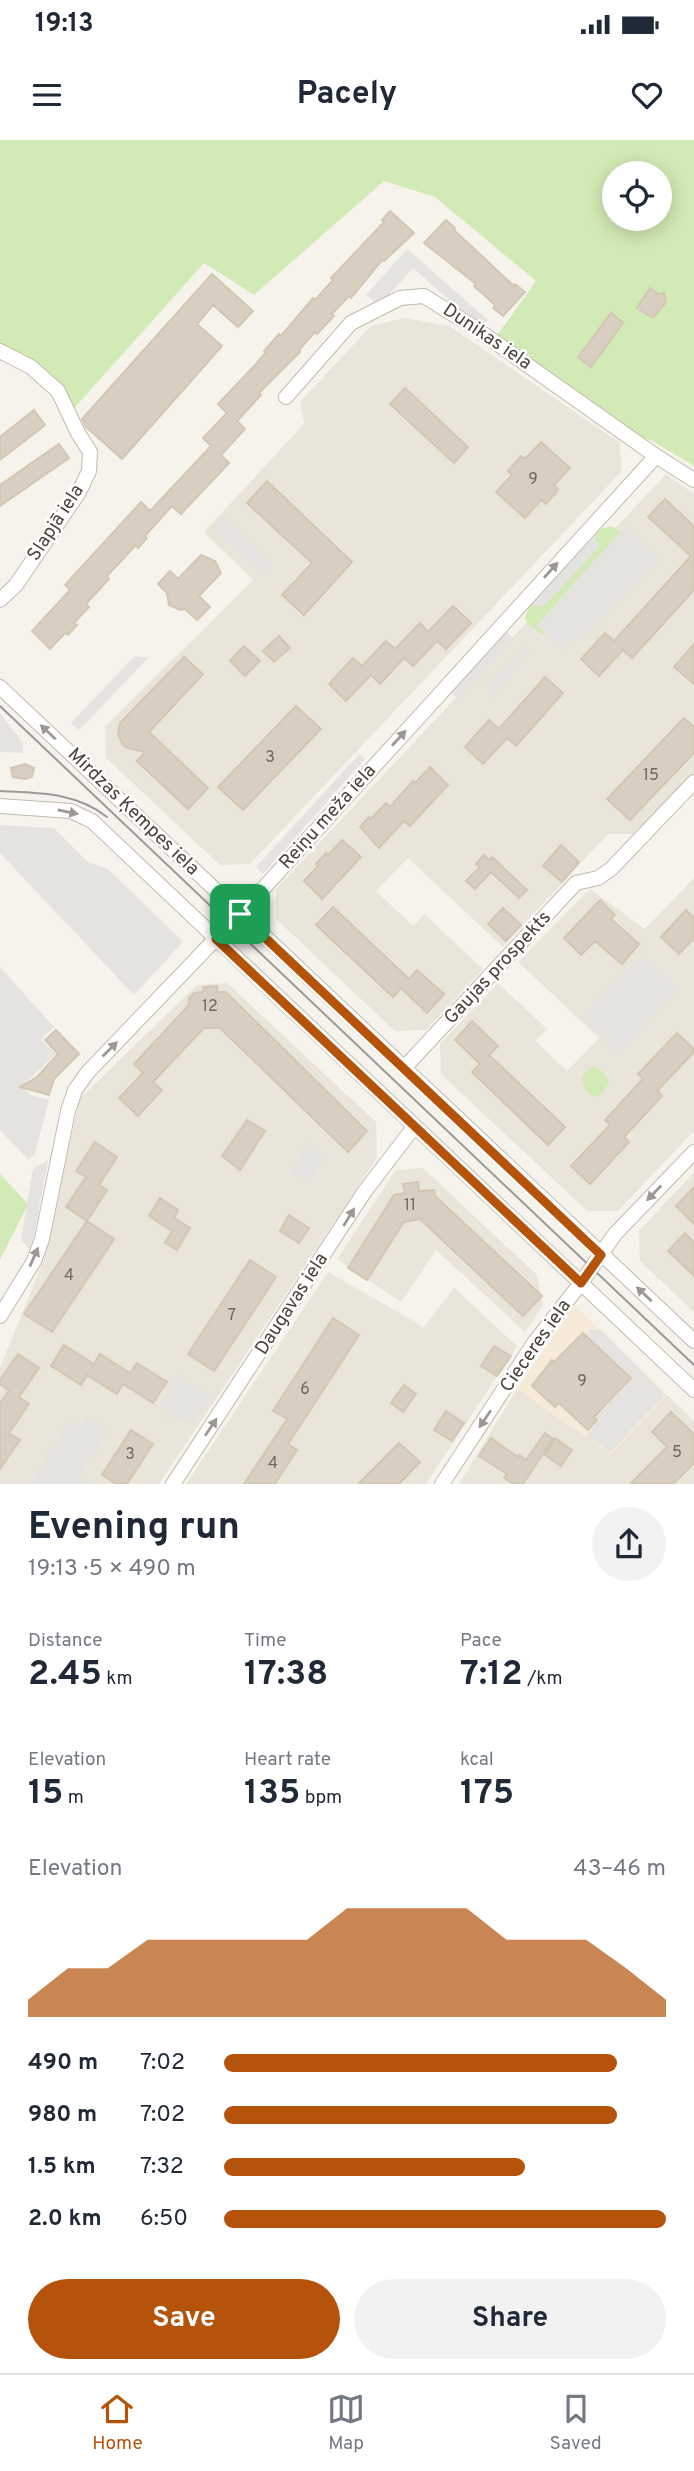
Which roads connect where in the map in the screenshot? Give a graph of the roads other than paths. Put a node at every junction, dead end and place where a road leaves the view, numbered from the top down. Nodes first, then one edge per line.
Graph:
1 (0, 351) edge
2 (286, 397) dead end
3 (656, 456) junction
4 (694, 480) edge
5 (0, 600) edge
6 (0, 687) edge
7 (694, 782) edge
8 (0, 806) edge
9 (240, 914) junction
10 (216, 939) junction
11 (404, 1068) junction
12 (414, 1127) junction
13 (694, 1153) edge
14 (601, 1255) junction
15 (581, 1283) junction
16 (0, 1316) edge
17 (694, 1341) edge
18 (694, 1390) edge
19 (173, 1484) edge
20 (442, 1484) edge

1 - 5 street, Slapjā iela
2 - 3 street, Dunikas iela
3 - 4 street, Dunikas iela
9 -> 3 street, Reiņu meža iela
9 -> 6 street, Mirdzas Ķempes iela
7 - 11 street, Gaujas prospekts
8 -> 10 street, Mirdzas Ķempes iela
9 - 10 street, Reiņu meža iela
9 - 11 street, Mirdzas Ķempes iela
10 - 12 street, Mirdzas Ķempes iela
16 -> 10 street, Reiņu meža iela
11 - 14 street, Mirdzas Ķempes iela
12 - 15 street, Mirdzas Ķempes iela
19 -> 12 street, Daugavas iela
13 -> 14 street, Cieceres iela
14 - 15 street, Cieceres iela
17 -> 14 street, Mirdzas Ķempes iela
15 - 18 street, Mirdzas Ķempes iela
15 -> 20 street, Cieceres iela

